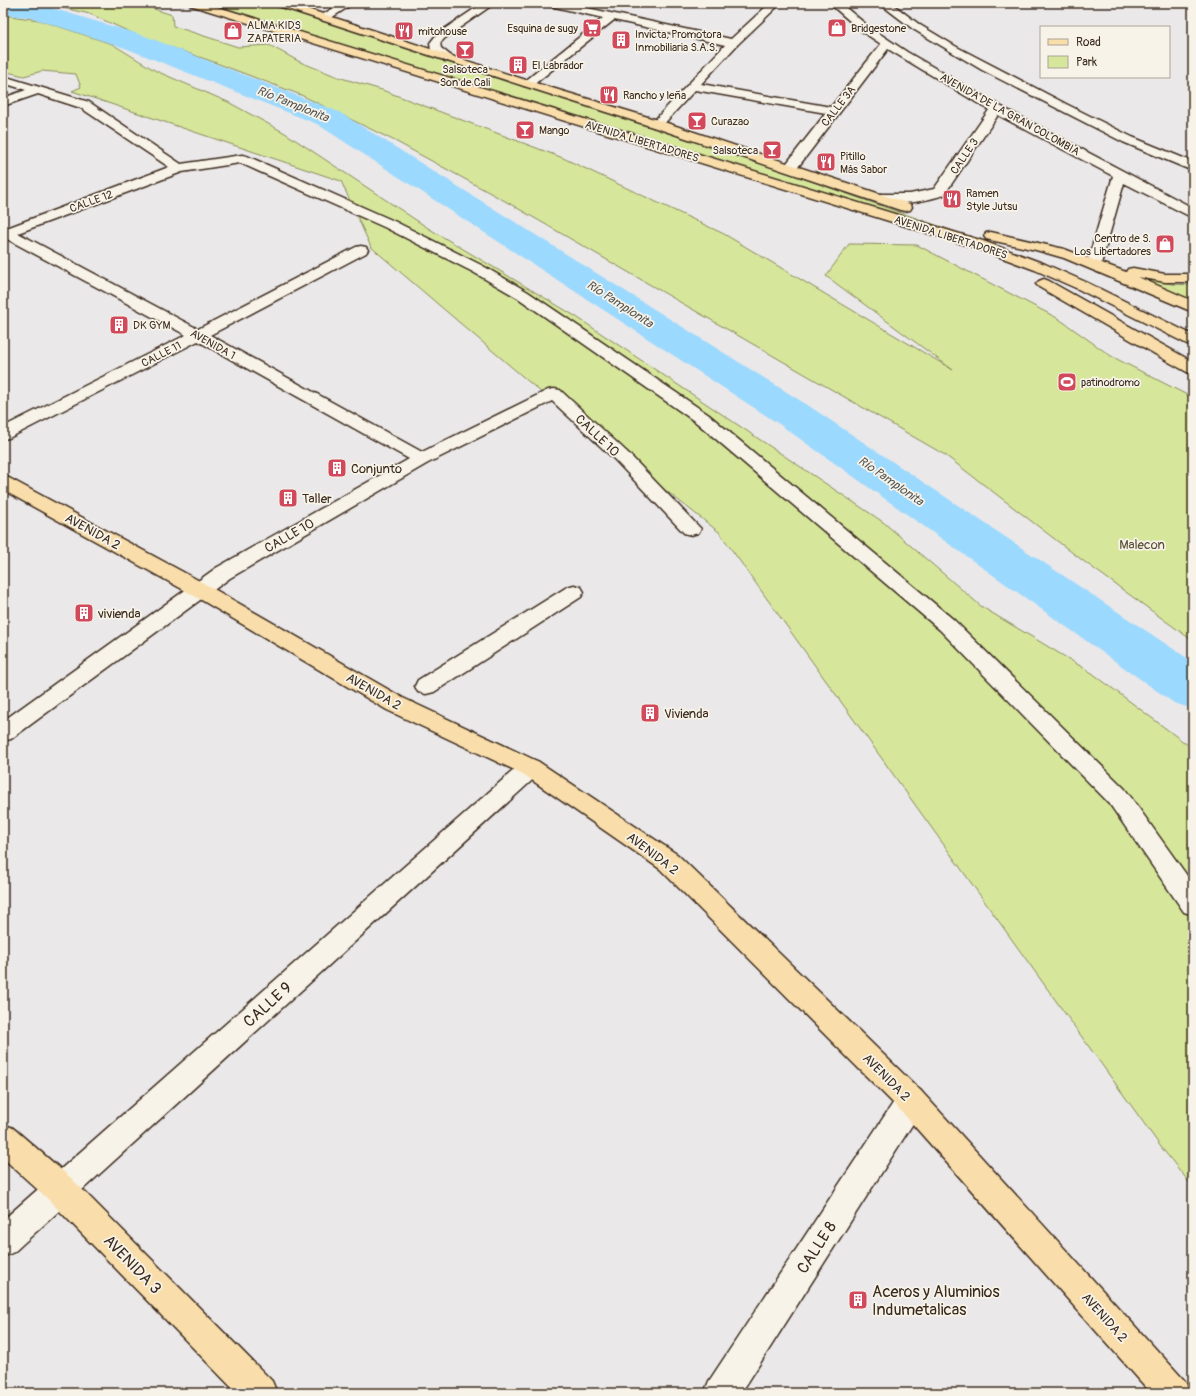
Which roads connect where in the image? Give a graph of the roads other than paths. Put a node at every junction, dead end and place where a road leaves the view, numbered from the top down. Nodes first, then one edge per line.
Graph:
1 (279, 3) edge
2 (349, 3) edge
3 (490, 3) edge
4 (550, 3) edge
5 (776, 3) edge
6 (834, 3) edge
7 (884, 3) edge
8 (199, 4) edge
9 (611, 17) junction
10 (324, 18) junction
11 (890, 38) junction
12 (733, 43) junction
13 (450, 58) junction
14 (3, 79) edge
15 (528, 84) junction
16 (693, 86) junction
17 (38, 90) junction
18 (3, 102) edge
19 (996, 109) junction
20 (834, 110) junction
21 (657, 124) junction
22 (1108, 156) dead end
23 (1193, 167) edge
24 (180, 168) junction
25 (790, 168) junction
26 (1124, 168) junction
27 (878, 206) junction
28 (917, 211) dead end
29 (1193, 214) edge
30 (954, 223) dead end
31 (4, 233) edge
32 (991, 236) junction
33 (361, 250) dead end
34 (1094, 264) junction
35 (1193, 278) edge
36 (1193, 307) edge
37 (1193, 328) edge
38 (198, 335) junction
39 (1132, 335) junction
40 (1193, 342) edge
41 (1193, 369) edge
42 (1193, 376) edge
43 (3, 434) edge
44 (422, 459) junction
45 (3, 482) edge
46 (691, 529) dead end
47 (200, 590) junction
48 (574, 592) dead end
49 (426, 686) dead end
50 (3, 733) edge
51 (531, 768) junction
52 (1193, 904) edge
53 (911, 1102) junction
54 (3, 1138) edge
55 (60, 1189) junction
56 (3, 1240) edge
57 (260, 1393) edge
58 (721, 1393) edge
59 (1173, 1393) edge

1 - 10 main road, AVENIDA LIBERTADORES
2 - 10 street
3 - 13 street
4 - 9 street
5 - 12 street
6 - 11 street, AVENIDA DE LA GRAN COLOMBIA
7 - 23 street
8 - 27 main road, AVENIDA LIBERTADORES
9 - 12 street
9 - 15 street
10 - 13 main road, AVENIDA LIBERTADORES
11 - 19 street, AVENIDA DE LA GRAN COLOMBIA
11 - 20 street, CALLE 3A
11 - 22 street, AVENIDA DE LA GRAN COLOMBIA
12 - 16 street
13 - 15 main road, AVENIDA LIBERTADORES
14 - 17 street
15 - 21 main road, AVENIDA LIBERTADORES
16 - 20 street
16 - 21 street
17 - 18 street
17 - 24 street
19 - 26 street, AVENIDA DE LA GRAN COLOMBIA
19 - 27 street, CALLE 3
20 - 25 street, CALLE 3A
21 - 25 main road, AVENIDA LIBERTADORES
24 - 31 street, CALLE 12
24 - 52 street, CALLE 12
25 - 27 main road, AVENIDA LIBERTADORES
26 - 29 street, AVENIDA DE LA GRAN COLOMBIA
26 - 34 street
27 - 28 main road, AVENIDA LIBERTADORES
27 - 39 main road
27 - 40 main road, AVENIDA LIBERTADORES
30 - 32 main road, AVENIDA LIBERTADORES
31 - 38 street, AVENIDA 1
32 - 34 main road
32 - 37 main road, AVENIDA LIBERTADORES
33 - 38 street, CALLE 11
34 - 35 main road
34 - 36 main road
38 - 43 street, CALLE 11
38 - 44 street, AVENIDA 1
39 - 41 main road
39 - 42 main road
44 - 46 street, CALLE 10
44 - 47 street, CALLE 10
45 - 47 main road, AVENIDA 2
47 - 50 street, CALLE 10
47 - 51 main road, AVENIDA 2
48 - 49 street
51 - 53 main road, AVENIDA 2
51 - 55 street, CALLE 9
53 - 58 street, CALLE 8
53 - 59 main road, AVENIDA 2
54 - 55 main road, AVENIDA 3
55 - 56 street, CALLE 9
55 - 57 main road, AVENIDA 3

